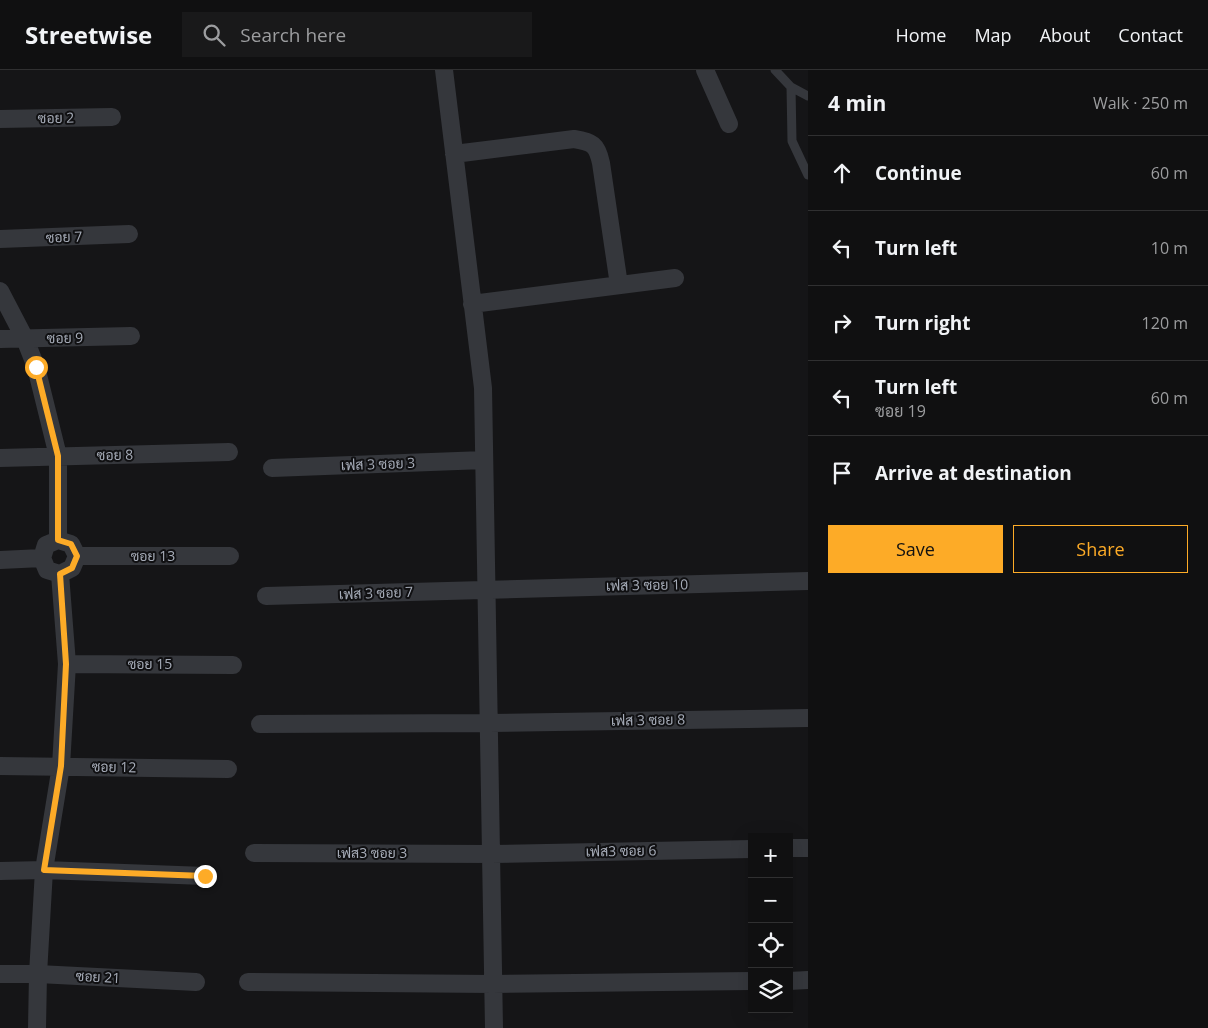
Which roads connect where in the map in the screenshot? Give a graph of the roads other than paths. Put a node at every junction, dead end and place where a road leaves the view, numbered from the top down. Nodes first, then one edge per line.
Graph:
1 (444, 70) edge
2 (706, 70) edge
3 (775, 70) edge
4 (791, 87) junction
5 (808, 96) edge
6 (112, 116) dead end
7 (0, 119) edge
8 (729, 124) dead end
9 (454, 154) junction
10 (808, 176) edge
11 (129, 234) dead end
12 (0, 239) edge
13 (675, 278) dead end
14 (619, 285) junction
15 (0, 291) edge
16 (472, 304) junction
17 (131, 336) dead end
18 (0, 339) edge
19 (25, 339) junction
20 (229, 452) dead end
21 (58, 456) junction
22 (0, 458) edge
23 (484, 460) junction
24 (272, 468) dead end
25 (58, 540) junction
26 (77, 556) junction
27 (230, 556) dead end
28 (42, 558) junction
29 (0, 560) edge
30 (60, 574) junction
31 (808, 581) edge
32 (486, 589) junction
33 (266, 596) dead end
34 (66, 664) junction
35 (233, 664) dead end
36 (808, 718) edge
37 (489, 723) junction
38 (260, 724) dead end
39 (0, 766) edge
40 (61, 766) junction
41 (228, 769) dead end
42 (793, 848) edge
43 (808, 848) edge
44 (748, 849) edge
45 (254, 853) dead end
46 (491, 854) junction
47 (44, 870) junction
48 (0, 871) edge
49 (205, 876) dead end
50 (0, 974) edge
51 (38, 974) junction
52 (808, 980) edge
53 (748, 981) edge
54 (793, 981) edge
55 (196, 982) dead end
56 (248, 982) dead end
57 (493, 984) junction
58 (37, 1028) edge
59 (494, 1028) edge

1 - 9 street
2 - 8 street
3 - 4 lane
4 - 5 lane
4 - 10 lane
6 - 7 street, ซอย 2
9 - 14 street
9 - 16 street
11 - 12 street, ซอย 7
13 - 14 street
14 - 16 street
15 - 19 street
16 - 23 street
17 - 19 street, ซอย 9
18 - 19 street, ซอย 9
19 - 21 street
20 - 21 street, ซอย 8
21 - 22 street, ซอย 8
21 - 25 street
23 - 24 street, เฟส 3 ซอย 3
23 - 32 street
25 - 26 street
25 - 28 street
26 - 27 street, ซอย 13
26 - 30 street
28 - 29 street
28 - 30 street
30 - 34 street
31 - 32 street, เฟส 3 ซอย 10
32 - 33 street, เฟส 3 ซอย 7
32 - 37 street
34 - 35 street, ซอย 15
34 - 40 street
36 - 37 street, เฟส 3 ซอย 8
37 - 38 street, เฟส 3 ซอย 8
37 - 46 street
39 - 40 street, ซอย 12
40 - 41 street, ซอย 12
40 - 47 street
42 - 43 street
44 - 46 street, เฟส3 ซอย 6
45 - 46 street, เฟส3 ซอย 3
46 - 57 street
47 - 48 street
47 - 49 street
47 - 51 street
50 - 51 street, ซอย 21
51 - 55 street, ซอย 21
51 - 58 street
52 - 54 street
53 - 57 street
56 - 57 street
57 - 59 street

